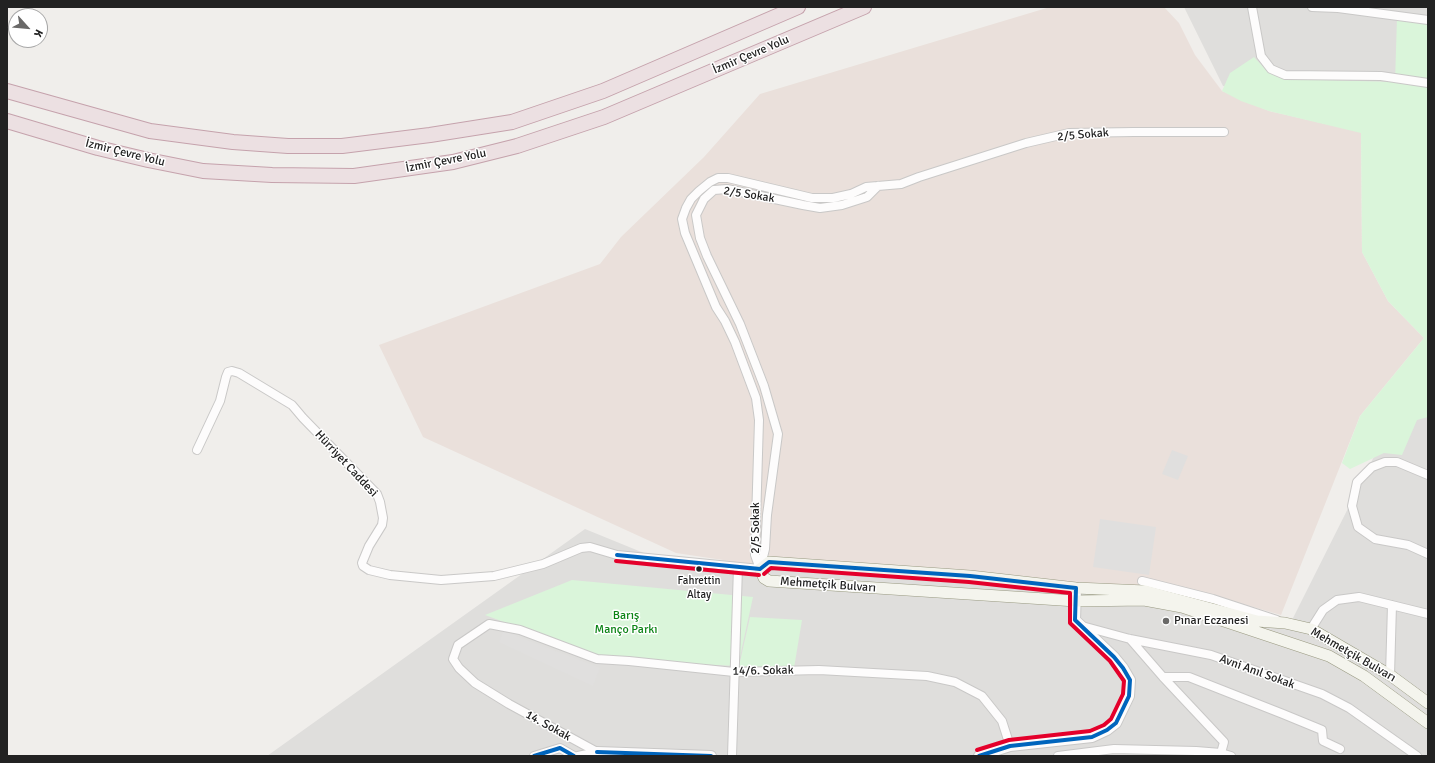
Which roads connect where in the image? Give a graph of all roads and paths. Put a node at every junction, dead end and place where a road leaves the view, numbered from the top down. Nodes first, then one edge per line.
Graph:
1 (798, 7) edge
2 (864, 7) edge
3 (1252, 7) edge
4 (1312, 7) edge
5 (1428, 20) edge
6 (1428, 83) edge
7 (7, 91) edge
8 (7, 121) edge
9 (1224, 132) dead end
10 (878, 186) junction
11 (196, 450) dead end
12 (1428, 475) edge
13 (1428, 554) edge
14 (738, 567) junction
15 (760, 569) junction
16 (1076, 588) junction
17 (1145, 596) junction
18 (1076, 601) junction
19 (1392, 605) junction
20 (1428, 614) edge
21 (489, 624) joint
22 (1081, 626) junction
23 (1311, 629) junction
24 (1130, 639) junction
25 (734, 672) junction
26 (1390, 675) junction
27 (1163, 677) junction
28 (1428, 703) edge
29 (1428, 723) edge
30 (1010, 746) junction
31 (1340, 749) dead end
32 (597, 752) junction
33 (1221, 755) edge
34 (534, 756) edge
35 (574, 756) edge
36 (578, 756) edge
37 (711, 756) edge
38 (732, 756) edge
39 (978, 756) edge
40 (1058, 756) edge
41 (1231, 756) edge
42 (1416, 756) edge

1 - 7 highway, İzmir Çevre Yolu
2 - 8 highway, İzmir Çevre Yolu
3 - 6 street
4 - 5 street
9 - 10 street, 2/5 Sokak
10 - 15 street, 2/5 Sokak
10 - 15 street, 2/5 Sokak
11 - 14 street, Hürriyet Caddesi
12 - 13 street
14 - 15 street, Hürriyet Caddesi
14 - 25 street
15 - 16 main road, Mehmetçik Bulvarı
15 - 18 main road, Mehmetçik Bulvarı
16 - 17 main road, Mehmetçik Bulvarı
16 - 18 street
17 - 18 main road, Mehmetçik Bulvarı
17 - 23 main road, Mehmetçik Bulvarı
17 - 29 main road, Mehmetçik Bulvarı
18 - 22 street
19 - 20 street
19 - 23 street
19 - 26 street
21 - 25 street, 14/6. Sokak
21 - 32 street, 14. Sokak
22 - 24 street, Avni Anıl Sokak
22 - 30 street
23 - 26 main road, Mehmetçik Bulvarı
24 - 27 street
24 - 42 street, Avni Anıl Sokak
25 - 30 street, 14/6. Sokak
25 - 38 street
26 - 28 main road, Mehmetçik Bulvarı
27 - 31 street
27 - 33 street
30 - 39 street
32 - 36 street
32 - 37 street, 14. Sokak
33 - 40 street
33 - 41 street
34 - 35 street

